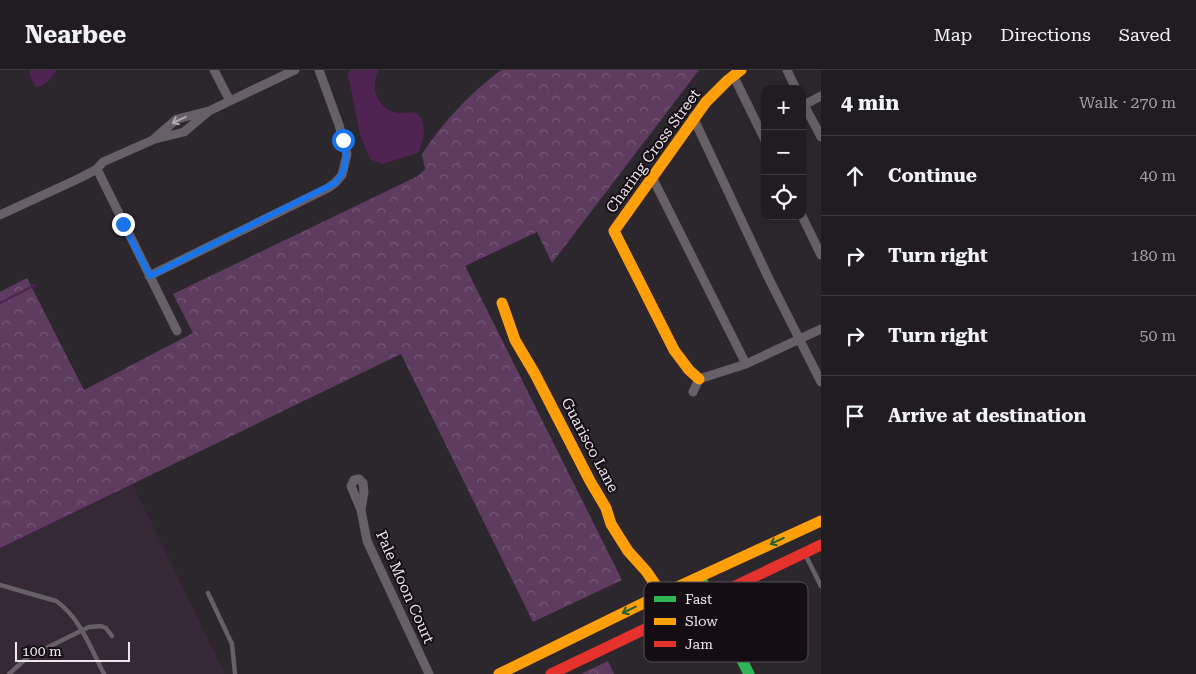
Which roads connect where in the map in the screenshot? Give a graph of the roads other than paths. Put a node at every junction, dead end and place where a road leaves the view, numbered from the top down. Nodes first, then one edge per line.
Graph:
1 (214, 70) edge
2 (295, 70) edge
3 (319, 70) edge
4 (787, 70) edge
5 (737, 72) edge
6 (794, 85) edge
7 (821, 96) edge
8 (230, 101) junction
9 (806, 102) edge
10 (806, 109) edge
11 (209, 111) junction
12 (693, 117) junction
13 (761, 130) edge
14 (821, 137) edge
15 (155, 138) junction
16 (97, 169) junction
17 (653, 179) junction
18 (0, 215) edge
19 (804, 220) edge
20 (821, 255) edge
21 (150, 276) junction
22 (502, 303) dead end
23 (821, 329) edge
24 (177, 331) dead end
25 (800, 340) junction
26 (746, 364) junction
27 (699, 379) junction
28 (821, 382) edge
29 (693, 392) dead end
30 (361, 510) dead end
31 (821, 521) edge
32 (821, 545) edge
33 (805, 553) junction
34 (700, 577) junction
35 (654, 582) edge
36 (689, 582) edge
37 (703, 582) edge
38 (744, 582) edge
39 (0, 585) edge
40 (821, 586) edge
41 (208, 593) dead end
42 (644, 603) edge
43 (81, 630) junction
44 (644, 630) edge
45 (112, 636) dead end
46 (743, 662) edge
47 (9, 674) edge
48 (104, 674) edge
49 (235, 674) edge
50 (429, 674) edge
51 (499, 674) edge
52 (551, 674) edge
53 (749, 674) edge

1 - 8 street
2 - 8 street
3 - 21 street
4 - 6 street
5 - 12 street, Charing Cross Street
5 - 13 street
7 - 9 street
8 - 11 street
10 - 14 street
11 -> 15 street
11 - 15 street
12 - 17 street, Charing Cross Street
12 - 25 street
15 - 16 street
16 - 18 street
16 - 21 street
17 - 26 street
17 - 27 street, Charing Cross Street
19 - 20 street
21 - 24 street
22 - 35 street, Guarisco Lane
23 - 25 street
25 - 26 street
25 - 28 street
26 - 27 street
27 - 29 street
30 - 50 street, Pale Moon Court
31 -> 34 street
32 - 33 street
33 - 38 street
33 - 40 lane
34 - 36 street
34 - 37 street
39 - 43 lane
41 - 49 lane
42 -> 51 street
43 - 45 lane
43 - 47 lane
43 - 48 lane
44 - 52 street
46 - 53 street

